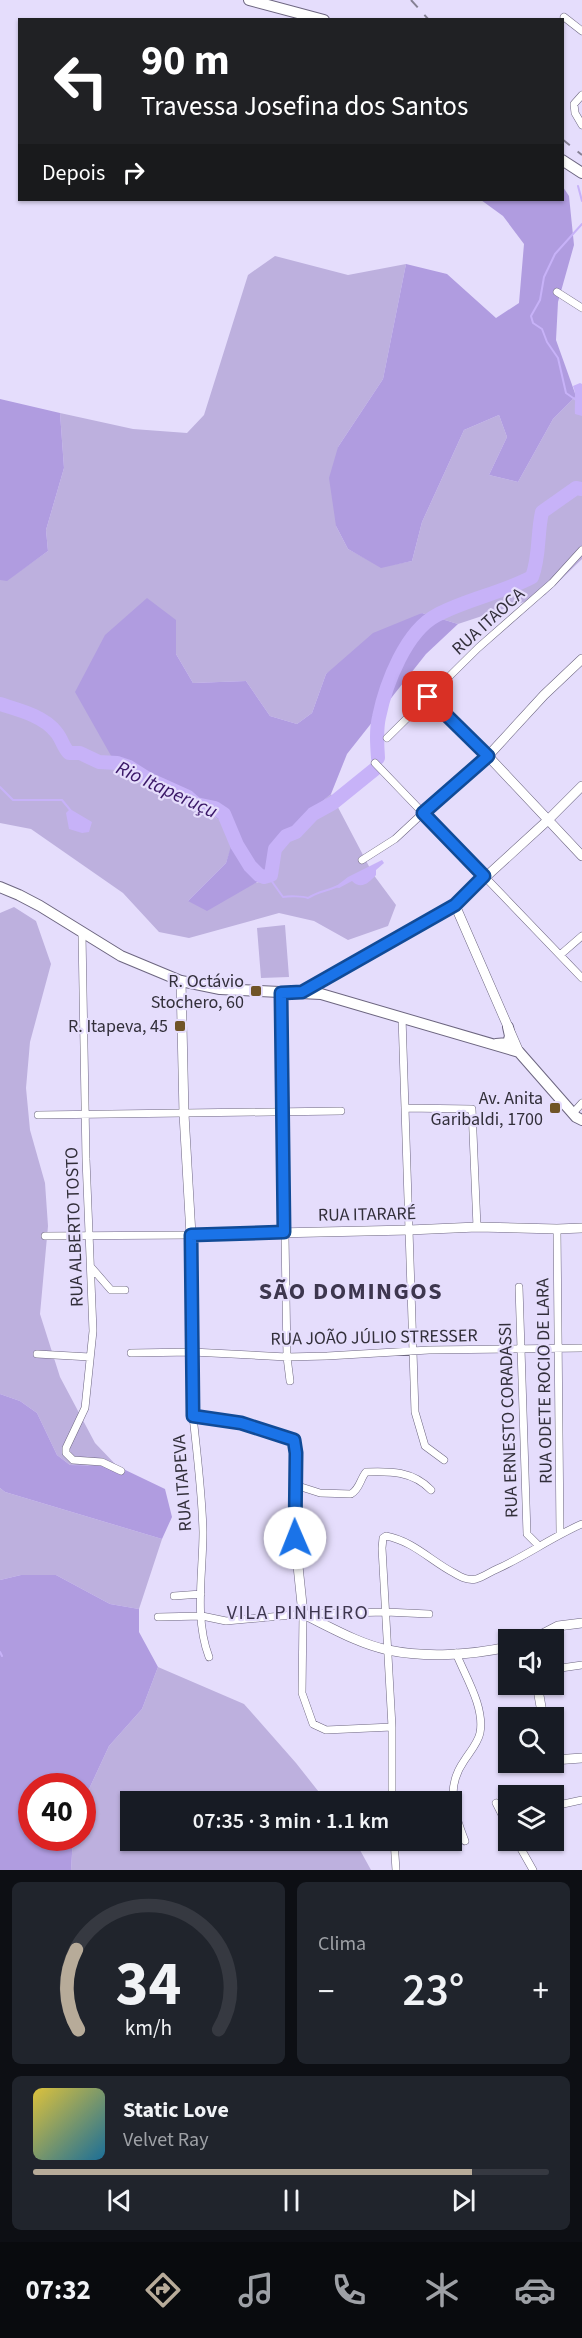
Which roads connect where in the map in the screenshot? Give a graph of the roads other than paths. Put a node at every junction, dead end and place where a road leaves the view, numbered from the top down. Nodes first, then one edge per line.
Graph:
1 (249, 0) edge
2 (564, 17) dead end
3 (316, 18) edge
4 (582, 31) edge
5 (582, 95) edge
6 (582, 125) edge
7 (564, 161) edge
8 (582, 173) edge
9 (557, 292) dead end
10 (582, 308) edge
11 (582, 550) edge
12 (582, 659) edge
13 (428, 697) junction
14 (387, 738) dead end
15 (488, 756) junction
16 (375, 763) dead end
17 (582, 786) edge
18 (423, 813) junction
19 (548, 820) junction
20 (582, 856) edge
21 (362, 860) dead end
22 (484, 876) junction
23 (0, 887) edge
24 (455, 905) junction
25 (82, 934) junction
26 (582, 936) edge
27 (560, 955) junction
28 (326, 978) junction
29 (582, 978) edge
30 (181, 981) junction
31 (302, 992) junction
32 (281, 993) junction
33 (331, 996) junction
34 (403, 1023) junction
35 (508, 1027) junction
36 (490, 1044) junction
37 (519, 1052) junction
38 (582, 1103) edge
39 (405, 1108) junction
40 (341, 1111) dead end
41 (282, 1112) junction
42 (184, 1114) junction
43 (38, 1115) dead end
44 (85, 1116) junction
45 (577, 1117) edge
46 (582, 1129) edge
47 (477, 1227) junction
48 (582, 1228) edge
49 (558, 1229) junction
50 (409, 1230) junction
51 (284, 1232) junction
52 (191, 1235) junction
53 (45, 1236) dead end
54 (90, 1236) junction
55 (91, 1267) junction
56 (519, 1287) dead end
57 (125, 1290) dead end
58 (558, 1348) junction
59 (582, 1348) edge
60 (520, 1349) junction
61 (192, 1352) junction
62 (412, 1352) junction
63 (131, 1353) dead end
64 (37, 1354) dead end
65 (90, 1357) junction
66 (287, 1357) junction
67 (290, 1381) dead end
68 (193, 1416) junction
69 (444, 1460) dead end
70 (121, 1471) dead end
71 (295, 1485) junction
72 (430, 1490) dead end
73 (582, 1524) edge
74 (560, 1533) junction
75 (539, 1546) junction
76 (201, 1594) junction
77 (174, 1596) dead end
78 (386, 1612) junction
79 (303, 1614) junction
80 (429, 1614) dead end
81 (202, 1616) junction
82 (158, 1617) dead end
83 (582, 1623) edge
84 (552, 1629) edge
85 (498, 1649) edge
86 (387, 1650) junction
87 (456, 1653) junction
88 (209, 1657) dead end
89 (582, 1665) edge
90 (564, 1668) edge
91 (392, 1727) junction
92 (582, 1758) edge
93 (564, 1759) edge
94 (392, 1791) edge
95 (582, 1800) edge
96 (496, 1803) dead end
97 (564, 1804) edge
98 (498, 1807) edge
99 (465, 1841) dead end
100 (395, 1851) edge
101 (522, 1851) edge
102 (396, 1870) edge
103 (533, 1870) edge

1 - 3 main road
2 - 4 street
5 - 6 street
7 - 8 main road
9 - 10 street
11 - 13 street, RUA ITAOCA
12 - 15 street
13 - 14 street, RUA ITAOCA
13 - 15 street
15 - 18 street
15 - 19 street
16 - 18 street
17 - 19 street
18 - 21 street
18 - 22 street
19 - 20 street
19 - 22 street
22 - 24 street
22 - 27 street
23 - 25 main road
24 - 28 street
24 - 35 street
25 - 30 main road
25 - 44 street, RUA ALBERTO TOSTO
26 - 27 street
27 - 29 street
28 - 31 street
28 - 33 street
30 - 32 main road
30 - 42 street, RUA ITAPEVA
31 - 32 main road
31 - 33 main road
32 - 41 street
33 - 34 main road
34 - 36 main road
34 - 39 street
35 - 36 main road
35 - 37 street
36 - 37 main road
37 - 45 main road
38 - 45 street
39 - 47 street
39 - 50 street
40 - 41 street
41 - 42 street
41 - 51 street
42 - 44 street
42 - 52 street, RUA ITAPEVA
43 - 44 street
44 - 54 street, RUA ALBERTO TOSTO
45 - 46 street
47 - 49 street, RUA ITARARÉ
47 - 50 street, RUA ITARARÉ
48 - 49 street, RUA ITARARÉ
49 - 58 street, RUA ODETE ROCIO DE LARA
50 - 51 street, RUA ITARARÉ
50 - 62 street
51 - 52 street, RUA ITARARÉ
51 - 66 street
52 - 54 street, RUA ITARARÉ
52 - 61 street, RUA ITAPEVA
53 - 54 street, RUA ITARARÉ
54 - 55 street, RUA ALBERTO TOSTO
55 - 57 street
55 - 65 street, RUA ALBERTO TOSTO
56 - 60 street, RUA ERNESTO CORADASSI
58 - 59 street, RUA JOÃO JÚLIO STRESSER
58 - 60 street, RUA JOÃO JÚLIO STRESSER
58 - 74 street, RUA ODETE ROCIO DE LARA
60 - 62 street, RUA JOÃO JÚLIO STRESSER
60 - 75 street, RUA ERNESTO CORADASSI
61 - 63 street, RUA JOÃO JÚLIO STRESSER
61 - 66 street, RUA JOÃO JÚLIO STRESSER
61 - 68 street, RUA ITAPEVA
62 - 66 street, RUA JOÃO JÚLIO STRESSER
62 - 69 street
64 - 65 street
65 - 70 street, RUA ALBERTO TOSTO
66 - 67 street
68 - 71 street
68 - 76 street, RUA ITAPEVA
71 - 72 street
71 - 79 street
73 - 74 street
74 - 75 street
75 - 78 street
76 - 77 street
76 - 81 street, RUA ITAPEVA
78 - 79 street
78 - 80 street
78 - 86 street
79 - 81 street
79 - 86 street
79 - 91 street
81 - 82 street
81 - 88 street, RUA ITAPEVA
83 - 84 street
85 - 87 street
86 - 87 street
86 - 91 street
87 - 99 street
89 - 90 street
91 - 94 street
92 - 93 street
95 - 97 street
96 - 98 street
100 - 102 street
101 - 103 street

